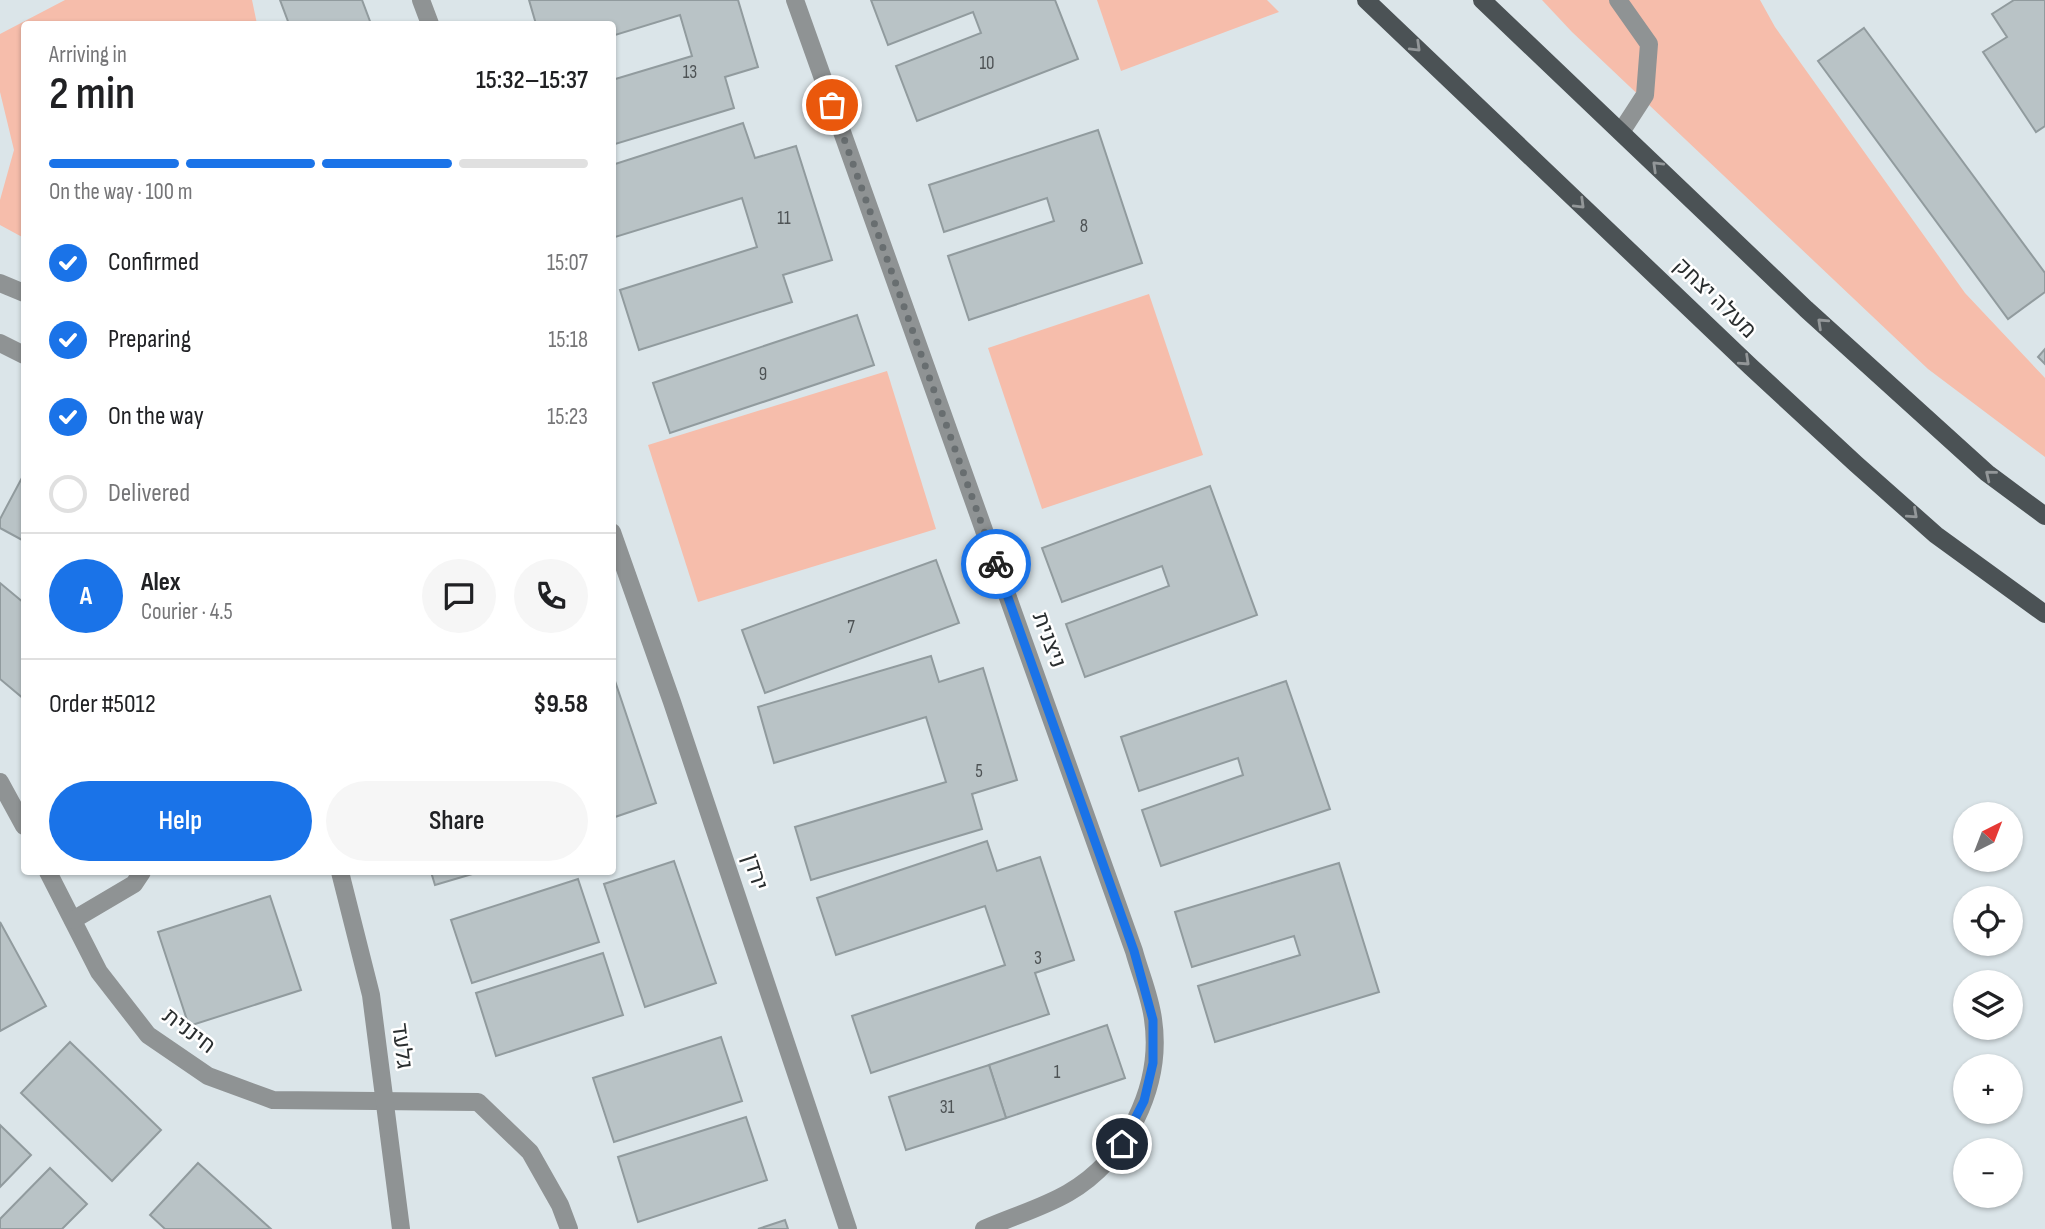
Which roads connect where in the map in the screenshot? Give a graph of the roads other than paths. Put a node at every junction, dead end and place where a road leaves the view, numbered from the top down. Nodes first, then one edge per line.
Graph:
1 (421, 0) edge
2 (795, 0) edge
3 (1366, 0) edge
4 (1482, 0) edge
5 (1618, 0) edge
6 (429, 21) edge
7 (1621, 132) junction
8 (0, 284) edge
9 (21, 292) edge
10 (0, 343) edge
11 (21, 354) edge
12 (2045, 516) edge
13 (616, 543) edge
14 (2045, 614) edge
15 (0, 782) edge
16 (21, 820) edge
17 (50, 875) edge
18 (140, 875) edge
19 (341, 875) edge
20 (73, 920) junction
21 (384, 1102) junction
22 (401, 1229) edge
23 (569, 1229) edge
24 (848, 1229) edge
25 (984, 1229) edge

1 - 6 street
2 - 25 street, ניצנית
3 -> 14 main road, מעלה יצחק
4 - 7 main road
5 - 7 street
12 -> 7 main road
8 - 9 street
10 - 11 street
13 - 24 street, ירדן
15 - 16 street
17 - 20 street, חיננית
18 - 20 street
19 - 21 street, גלעד
20 - 21 street, חיננית
21 - 22 street, גלעד
21 - 23 street, חיננית

